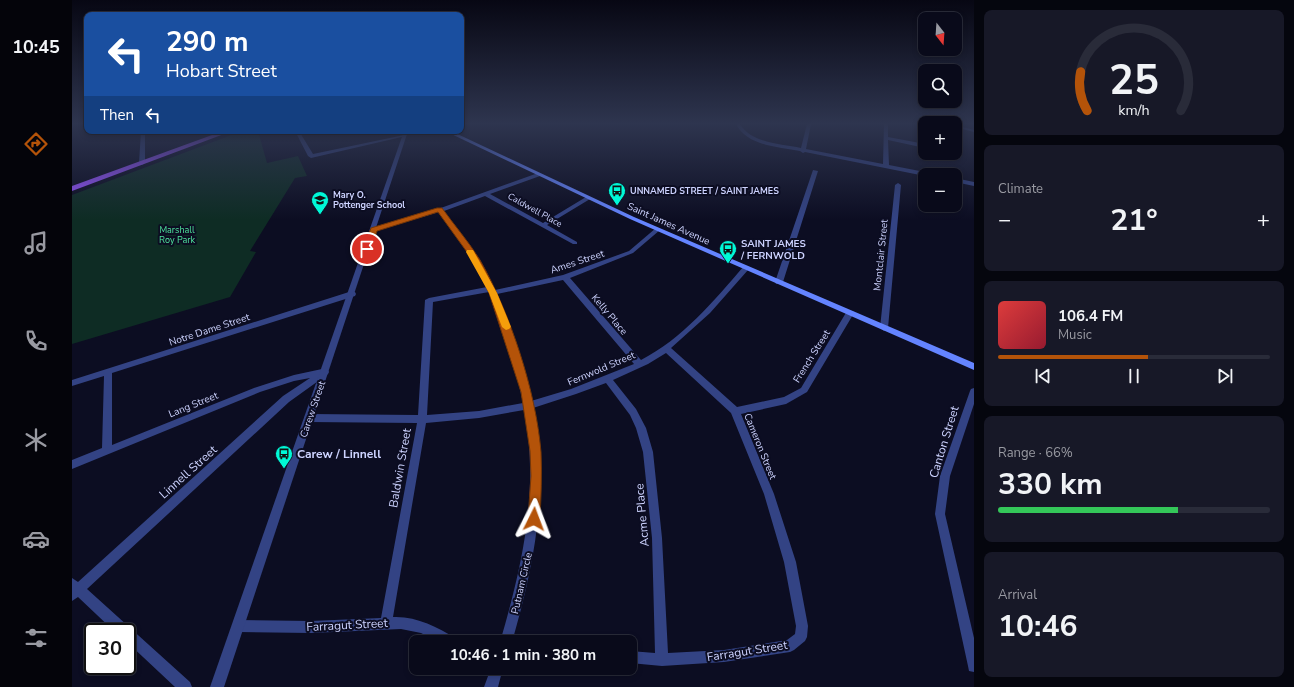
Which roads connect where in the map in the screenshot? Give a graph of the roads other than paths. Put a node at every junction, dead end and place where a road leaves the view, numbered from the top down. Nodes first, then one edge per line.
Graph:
1 (142, 156) edge
2 (162, 156) edge
3 (398, 156) edge
4 (499, 156) edge
5 (832, 156) edge
6 (886, 156) edge
7 (142, 164) junction
8 (886, 166) junction
9 (815, 171) dead end
10 (918, 173) edge
11 (538, 175) junction
12 (962, 181) edge
13 (974, 184) edge
14 (898, 186) dead end
15 (72, 189) edge
16 (486, 194) junction
17 (588, 198) junction
18 (440, 210) junction
19 (543, 225) junction
20 (658, 229) junction
21 (374, 230) junction
22 (575, 243) dead end
23 (746, 268) junction
24 (566, 277) junction
25 (778, 282) junction
26 (492, 291) junction
27 (352, 294) junction
28 (850, 313) junction
29 (429, 316) joint
30 (884, 328) junction
31 (666, 348) junction
32 (640, 364) junction
33 (974, 367) edge
34 (108, 371) junction
35 (325, 372) junction
36 (608, 379) junction
37 (72, 383) edge
38 (974, 391) edge
39 (529, 406) junction
40 (735, 411) junction
41 (309, 418) junction
42 (422, 418) junction
43 (107, 451) junction
44 (72, 465) edge
45 (788, 554) joint
46 (74, 590) edge
47 (113, 623) edge
48 (386, 623) junction
49 (238, 626) junction
50 (438, 635) edge
51 (508, 635) edge
52 (136, 642) edge
53 (637, 658) edge
54 (662, 660) junction
55 (974, 666) edge
56 (495, 675) edge
57 (185, 687) edge
58 (217, 687) edge
59 (491, 687) edge

1 - 7 street
2 - 7 main road
3 - 21 street, Carew Street
4 - 11 main road, Saint James Avenue
5 - 8 street
6 - 8 street
7 - 15 main road
8 - 10 street
9 - 25 street
11 - 16 street
11 - 17 main road, Saint James Avenue
12 - 13 street
14 - 30 street, Montclair Street
16 - 18 street
16 - 19 street, Caldwell Place
17 - 19 street
17 - 20 main road, Saint James Avenue
18 - 21 street
18 - 26 street, Putnam Circle
19 - 22 street, Caldwell Place
20 - 23 main road, Saint James Avenue
20 - 24 street, Ames Street
21 - 27 street, Carew Street
23 - 25 main road, Saint James Avenue
23 - 31 street, Fernwold Street
24 - 26 street, Ames Street
24 - 32 street, Kelly Place
25 - 28 main road, Saint James Avenue
26 - 29 street, Ames Street
26 - 39 street, Putnam Circle
27 - 34 street, Notre Dame Street
27 - 35 street, Carew Street
28 - 30 main road, Saint James Avenue
28 - 40 street, French Street
29 - 42 street, Baldwin Street
30 - 33 main road, Saint James Avenue
31 - 32 street, Fernwold Street
31 - 40 street, Cameron Street
32 - 36 street, Fernwold Street
34 - 37 street, Notre Dame Street
34 - 43 street
35 - 41 street, Carew Street
35 - 43 street, Lang Street
35 - 46 street, Linnell Street
36 - 39 street, Fernwold Street
36 - 54 street, Acme Place
38 - 55 street, Canton Street
39 - 42 street, Fernwold Street
39 - 51 street, Putnam Circle
40 - 45 street, Cameron Street
41 - 42 street, Fernwold Street
41 - 49 street, Carew Street
42 - 48 street, Baldwin Street
43 - 44 street, Lang Street
45 - 54 street, Farragut Street
46 - 47 street
48 - 49 street, Farragut Street
48 - 50 street, Farragut Street
49 - 58 street, Carew Street
52 - 57 street
53 - 54 street, Farragut Street
56 - 59 street

